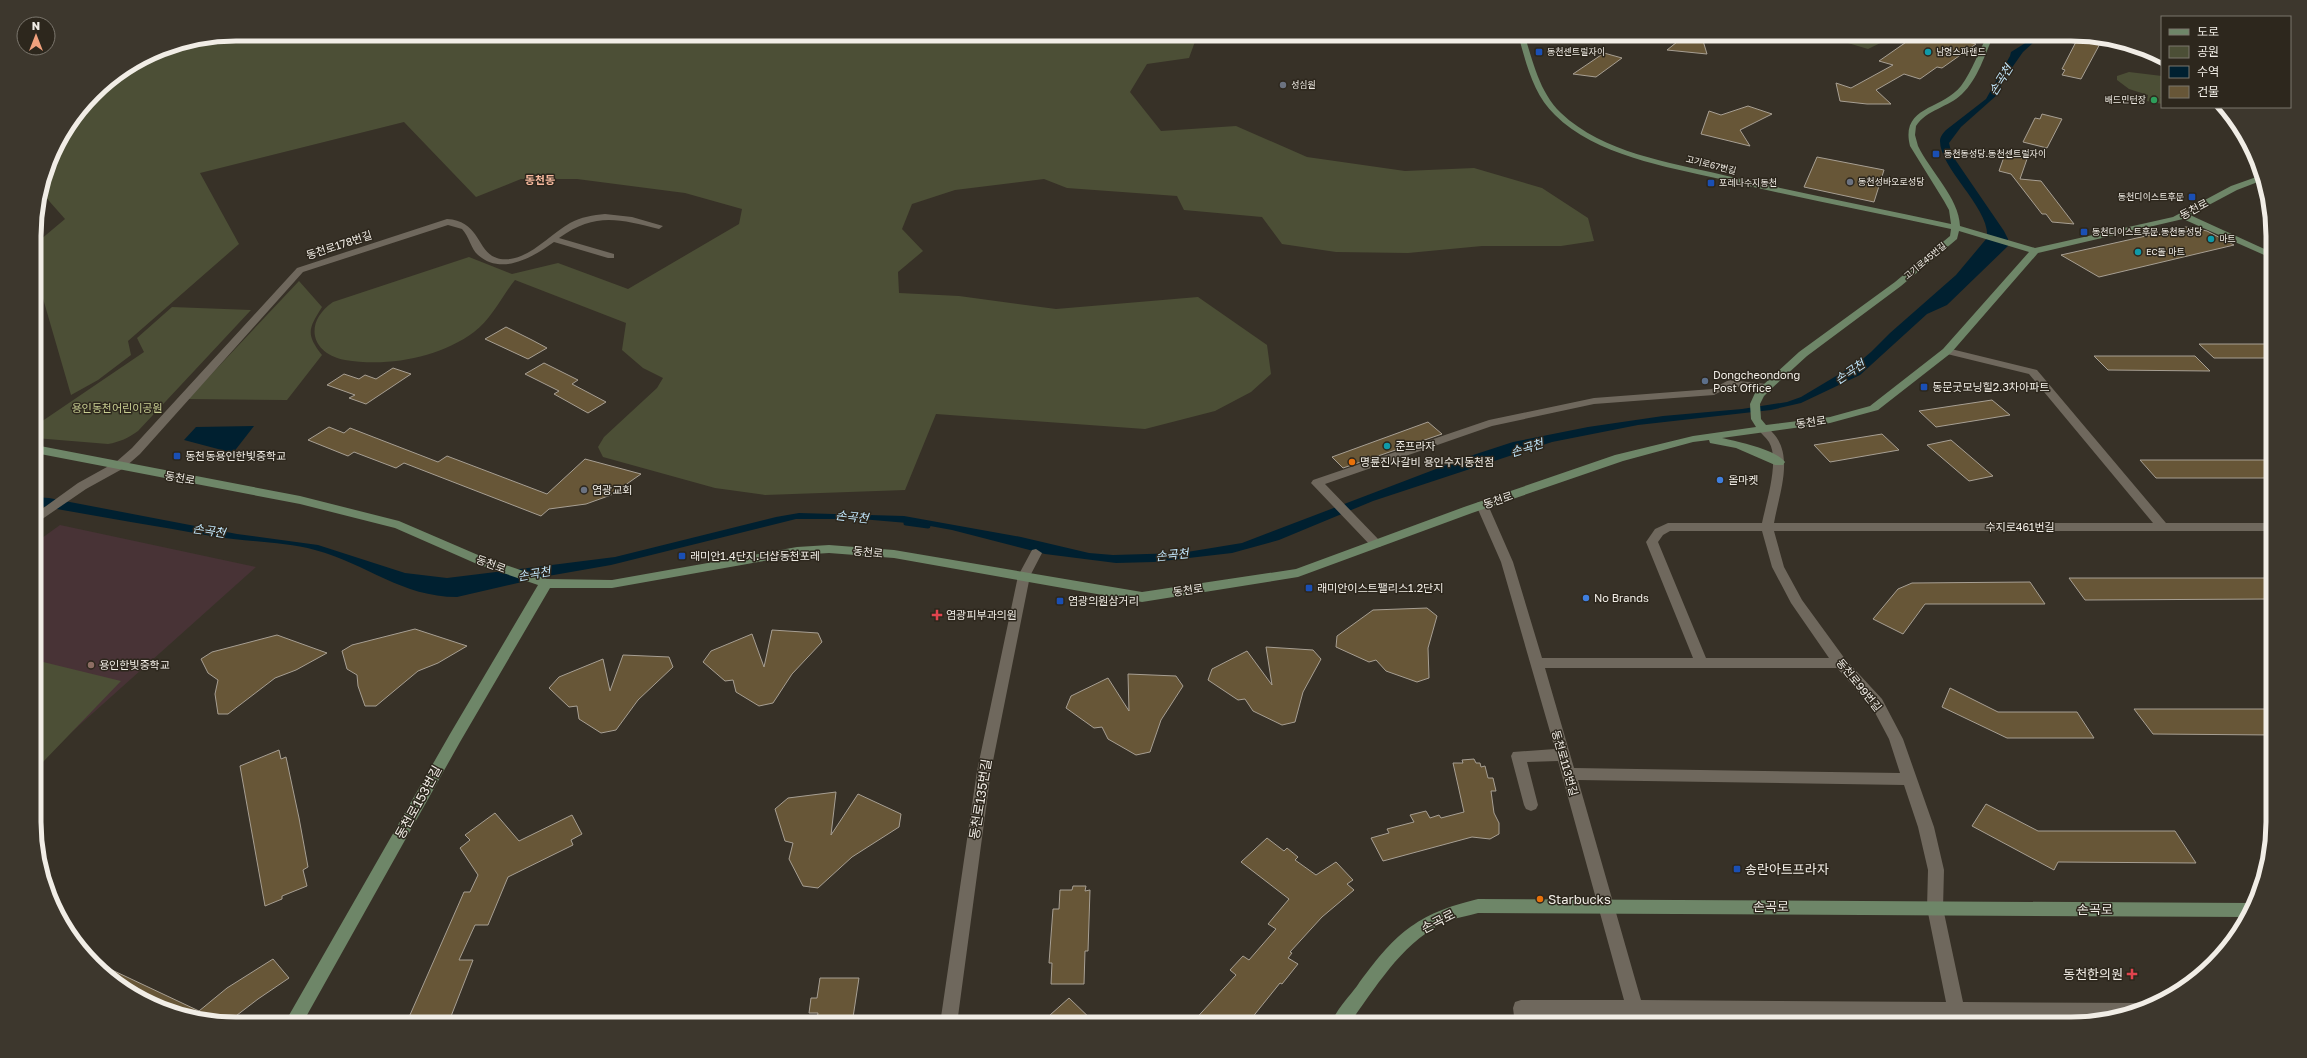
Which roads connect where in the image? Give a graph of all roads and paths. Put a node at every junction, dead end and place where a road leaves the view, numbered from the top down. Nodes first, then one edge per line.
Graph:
1 (1523, 41) edge
2 (1988, 41) edge
3 (2257, 179) edge
4 (2184, 216) junction
5 (659, 226) dead end
6 (1956, 227) junction
7 (553, 239) junction
8 (2035, 251) junction
9 (2266, 253) edge
10 (611, 256) dead end
11 (1947, 351) junction
12 (1763, 391) junction
13 (1762, 428) junction
14 (1693, 439) junction
15 (41, 450) edge
16 (1779, 462) junction
17 (120, 465) junction
18 (1482, 505) junction
19 (41, 516) edge
20 (1767, 526) junction
21 (2163, 527) junction
22 (2266, 527) edge
23 (1376, 544) junction
24 (1036, 553) dead end
25 (1024, 576) junction
26 (546, 583) junction
27 (1536, 662) junction
28 (1701, 662) junction
29 (1840, 662) junction
30 (1563, 755) junction
31 (1569, 774) junction
32 (1909, 779) junction
33 (1531, 805) dead end
34 (1607, 905) junction
35 (1935, 908) junction
36 (2245, 910) edge
37 (1956, 1010) junction
38 (2118, 1011) edge
39 (1887, 1016) edge
40 (297, 1017) edge
41 (949, 1017) edge
42 (1345, 1017) edge
43 (1523, 1017) edge
44 (1637, 1017) edge
45 (1961, 1017) edge

1 - 6 street, 고기로67번길
2 - 6 street
3 - 4 street, 동천로
4 - 8 street, 동천로
4 - 9 street
5 - 7 street, 동천로178번길
6 - 8 street, 고기로67번길
6 - 12 street, 고기로45번길
7 - 10 street
7 - 17 street, 동천로178번길
8 - 11 street, 동천로
11 - 13 street, 동천로
11 - 21 street
12 - 13 street
12 - 23 street
13 - 14 street, 동천로
13 - 16 street, 동천로99번길
14 - 16 street
14 - 18 street, 동천로
15 - 17 street, 동천로
16 - 20 street, 동천로99번길
17 - 19 street, 동천로178번길
17 - 26 street, 동천로
18 - 23 street, 동천로
18 - 27 street, 동천로113번길
20 - 21 street, 수지로461번길
20 - 28 street, 수지로461번길
20 - 29 street, 동천로99번길
21 - 22 street, 수지로461번길
23 - 25 street, 동천로
24 - 25 street, 동천로135번길
25 - 26 street, 동천로
25 - 41 street, 동천로135번길
26 - 40 street, 동천로153번길
27 - 28 street
27 - 30 street, 동천로113번길
28 - 29 street
29 - 32 street, 동천로99번길
30 - 31 street, 동천로113번길
30 - 33 street
31 - 32 street
31 - 34 street, 동천로113번길
32 - 35 street, 동천로99번길
34 - 35 street, 손곡로
34 - 42 street, 손곡로
34 - 44 street, 동천로113번길
35 - 36 street, 손곡로
35 - 37 street, 동천로99번길
37 - 38 street
37 - 39 street
37 - 45 street, 동천로99번길
39 - 44 street
43 - 44 street

